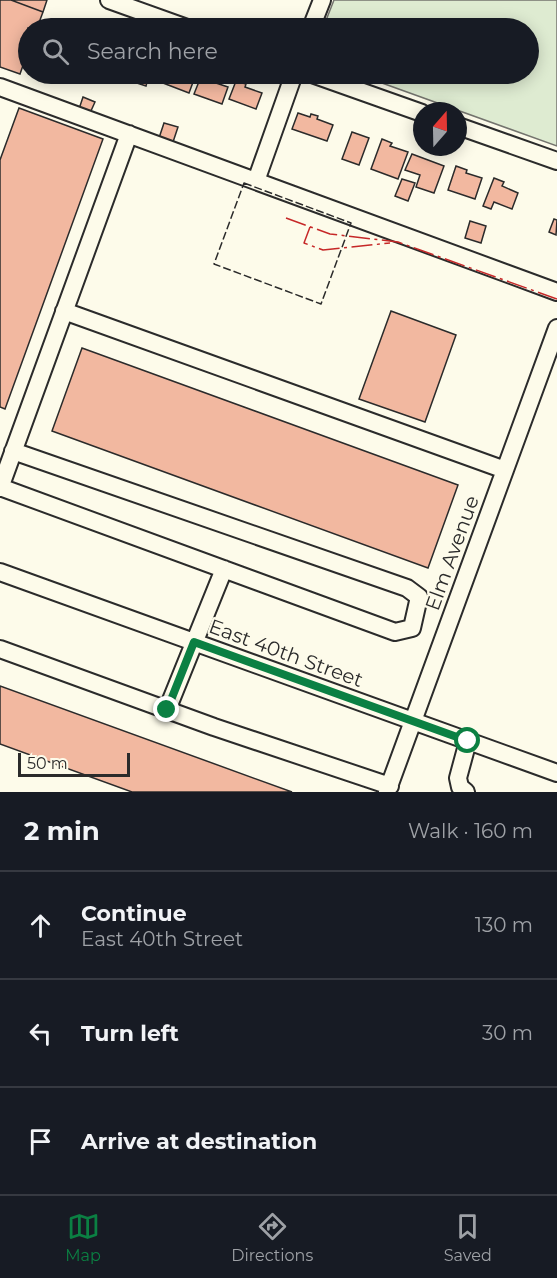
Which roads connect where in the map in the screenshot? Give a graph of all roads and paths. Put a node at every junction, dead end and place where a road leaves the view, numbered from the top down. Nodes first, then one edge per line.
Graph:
1 (109, 0) edge
2 (322, 0) edge
3 (159, 18) edge
4 (315, 18) edge
5 (290, 84) edge
6 (340, 84) edge
7 (0, 87) edge
8 (413, 110) edge
9 (467, 129) edge
10 (129, 134) junction
11 (557, 161) edge
12 (256, 181) junction
13 (557, 292) edge
14 (64, 311) junction
15 (557, 328) edge
16 (13, 451) junction
17 (505, 470) junction
18 (0, 487) edge
19 (224, 569) junction
20 (0, 572) edge
21 (194, 642) junction
22 (0, 649) edge
23 (167, 710) junction
24 (413, 721) junction
25 (468, 741) junction
26 (557, 773) edge
27 (458, 787) edge
28 (388, 789) edge

1 - 3 street
2 - 4 street
5 - 12 street
6 - 8 street
7 - 10 street
9 - 11 street
10 - 12 street
10 - 14 street
12 - 13 street
14 - 16 street
14 - 17 street
15 - 17 street, Elm Avenue
16 - 18 street
16 - 19 street
17 - 24 street, Elm Avenue
18 - 19 street
19 - 21 street
20 - 21 street, East 40th Street
21 - 23 street
21 - 24 street, East 40th Street
22 - 23 street
23 - 28 street
24 - 25 street, East 40th Street
24 - 28 street, Elm Avenue
25 - 26 street, East 40th Street
25 - 27 street

